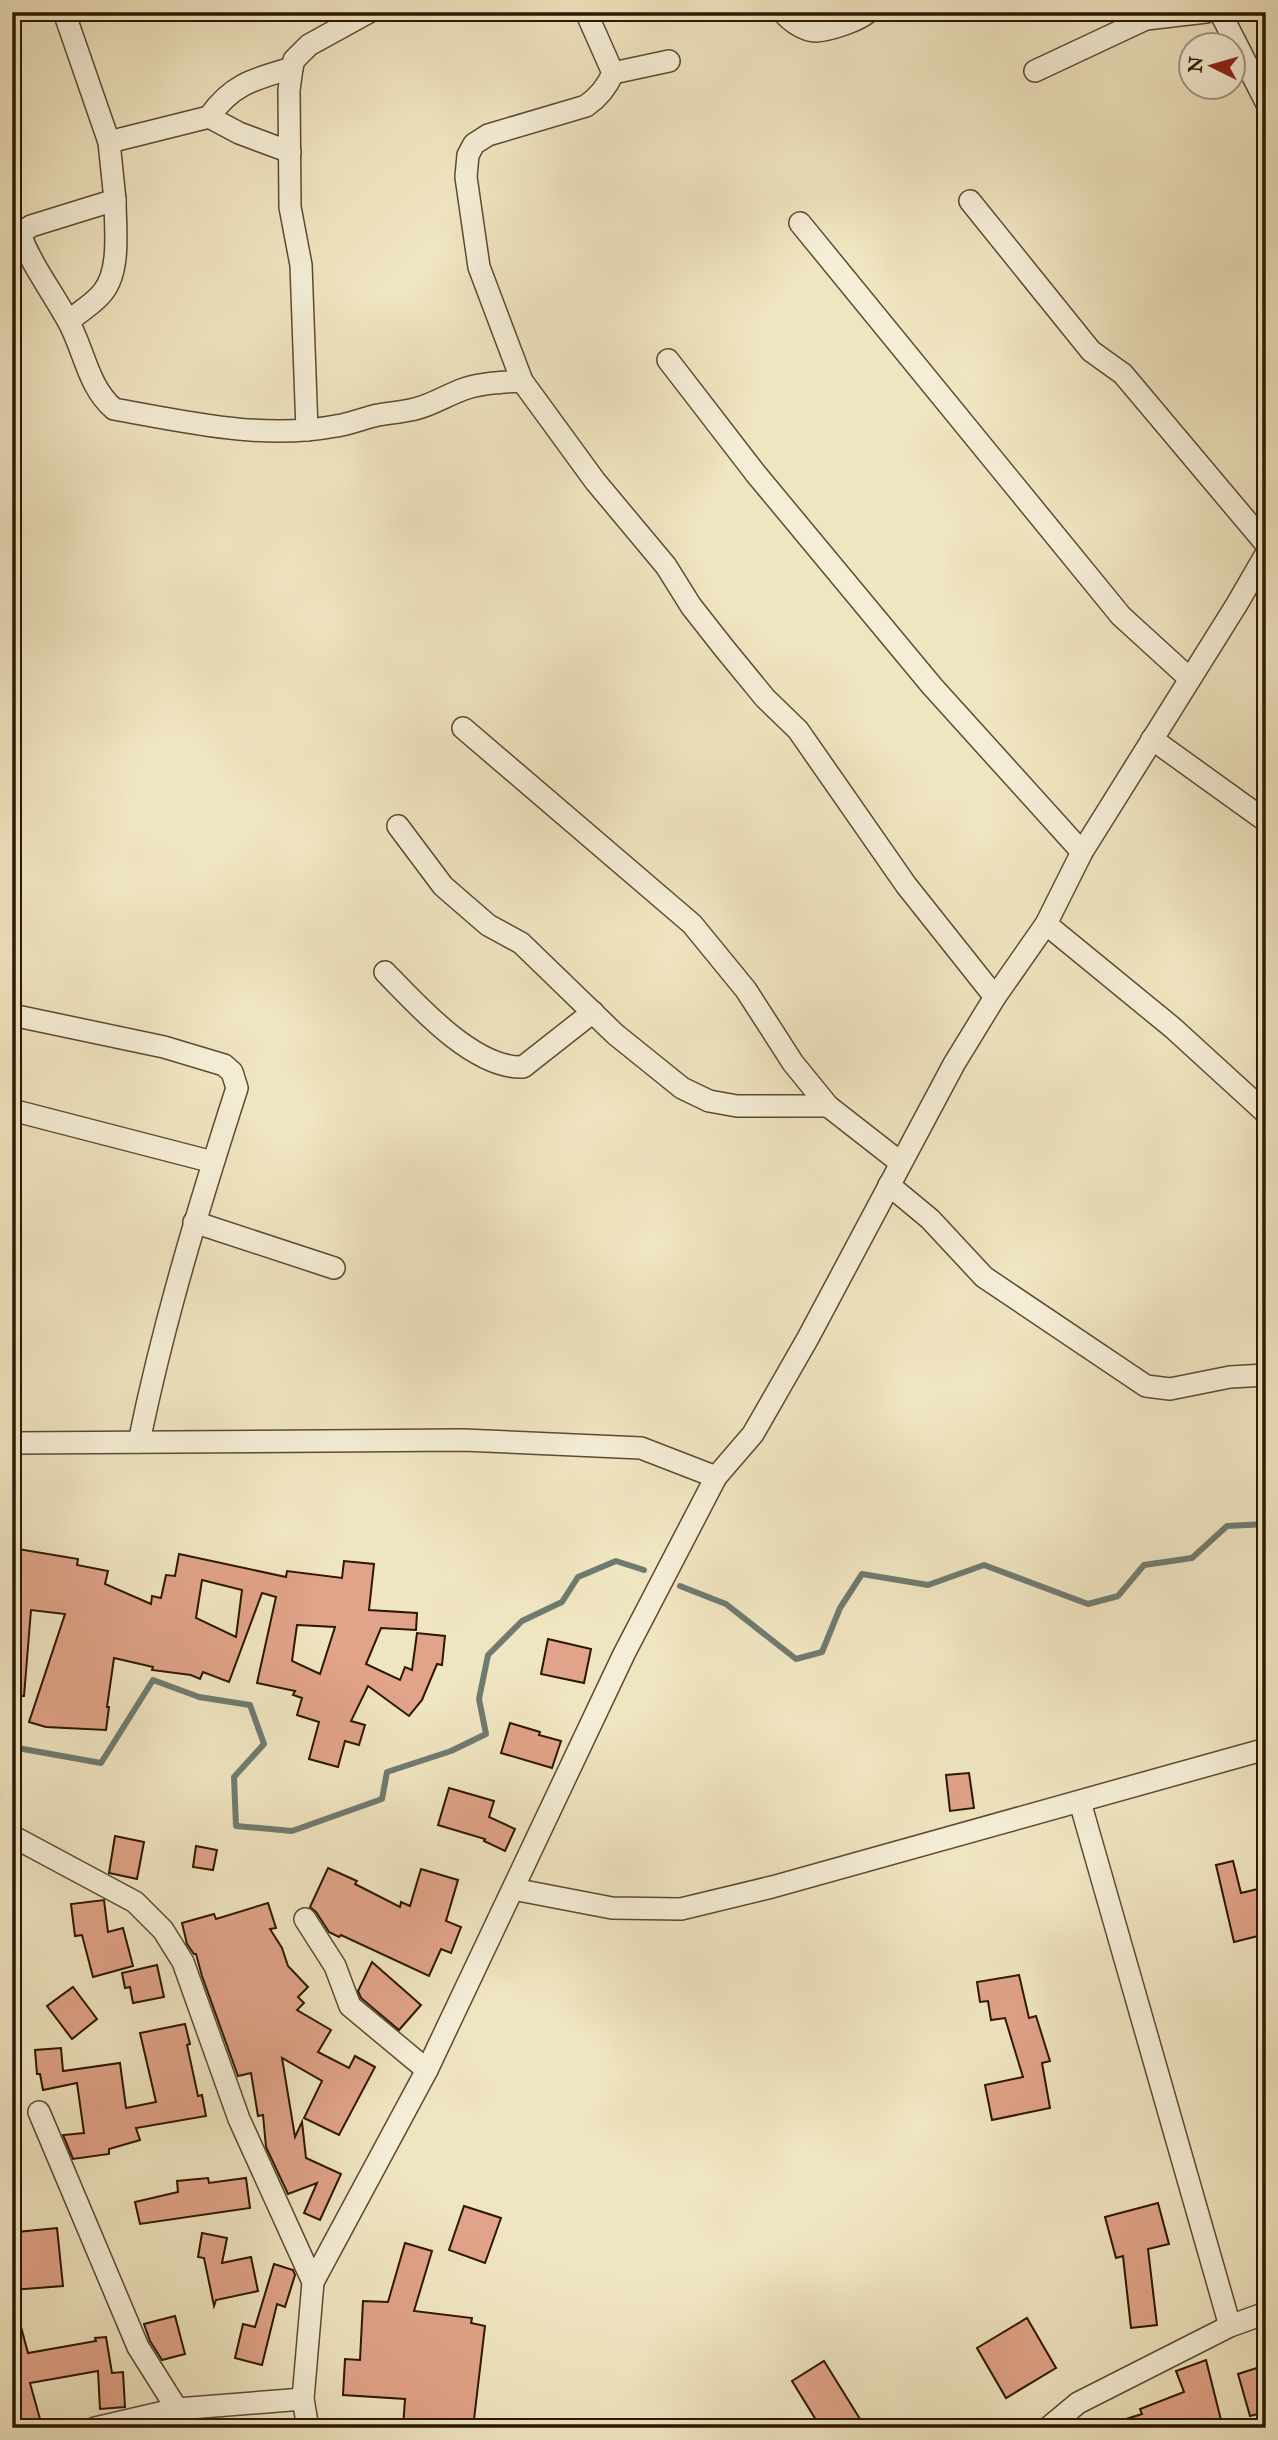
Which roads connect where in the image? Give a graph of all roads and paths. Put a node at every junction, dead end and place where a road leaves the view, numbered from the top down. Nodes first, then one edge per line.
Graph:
1 (64, 12) edge
2 (369, 12) edge
3 (586, 12) edge
4 (783, 12) edge
5 (868, 12) edge
6 (1206, 12) edge
7 (1220, 12) edge
8 (669, 61) dead end
9 (292, 68) junction
10 (1035, 71) dead end
11 (613, 73) junction
12 (1266, 102) edge
13 (209, 117) junction
14 (109, 142) junction
15 (290, 152) junction
16 (115, 200) junction
17 (970, 201) dead end
18 (800, 223) dead end
19 (16, 235) edge
20 (69, 321) junction
21 (668, 360) dead end
22 (522, 381) junction
23 (307, 430) junction
24 (1266, 544) edge
25 (1266, 554) edge
26 (1189, 678) junction
27 (463, 728) dead end
28 (1152, 740) junction
29 (1266, 821) edge
30 (398, 826) dead end
31 (1082, 852) junction
32 (1046, 923) junction
33 (385, 972) dead end
34 (995, 997) junction
35 (593, 1012) junction
36 (12, 1015) edge
37 (828, 1106) junction
38 (12, 1110) edge
39 (1266, 1112) edge
40 (213, 1162) junction
41 (901, 1163) junction
42 (889, 1185) junction
43 (194, 1222) junction
44 (334, 1268) dead end
45 (1266, 1375) edge
46 (139, 1442) junction
47 (12, 1443) edge
48 (716, 1477) junction
49 (1266, 1749) edge
50 (1080, 1802) junction
51 (12, 1836) edge
52 (513, 1889) junction
53 (305, 1919) dead end
54 (427, 2070) junction
55 (39, 2112) dead end
56 (313, 2282) junction
57 (1266, 2314) edge
58 (1230, 2326) junction
59 (303, 2399) junction
60 (177, 2409) junction
61 (132, 2423) edge
62 (95, 2428) edge
63 (308, 2428) edge
64 (1048, 2428) edge

1 - 14 street
2 - 9 street
3 - 11 street
4 - 5 street
6 - 10 street
7 - 12 street
8 - 11 street
9 - 13 street
9 - 15 street
11 - 22 street
13 - 14 street
13 - 15 street
14 - 16 street
15 - 23 street
16 - 19 street
16 - 20 street
17 - 24 street
18 - 26 street
19 - 20 street
20 - 23 street
21 - 31 street
22 - 23 street
22 - 34 street
25 - 26 street
26 - 28 street
27 - 37 street
28 - 29 street
28 - 31 street
30 - 35 street
31 - 32 street
32 - 34 street
32 - 39 street
33 - 35 street
34 - 41 street
35 - 37 street
36 - 40 street
37 - 41 street
38 - 40 street
40 - 43 street
41 - 42 street
42 - 45 street
42 - 48 street
43 - 44 street
43 - 46 street
46 - 47 street
46 - 48 street
48 - 52 street
49 - 50 street
50 - 52 street
50 - 58 street
51 - 56 street
52 - 54 street
53 - 54 street
54 - 56 street
55 - 60 street
56 - 59 street
57 - 58 street
58 - 64 street
59 - 60 street
59 - 63 street
60 - 61 street
61 - 62 street

